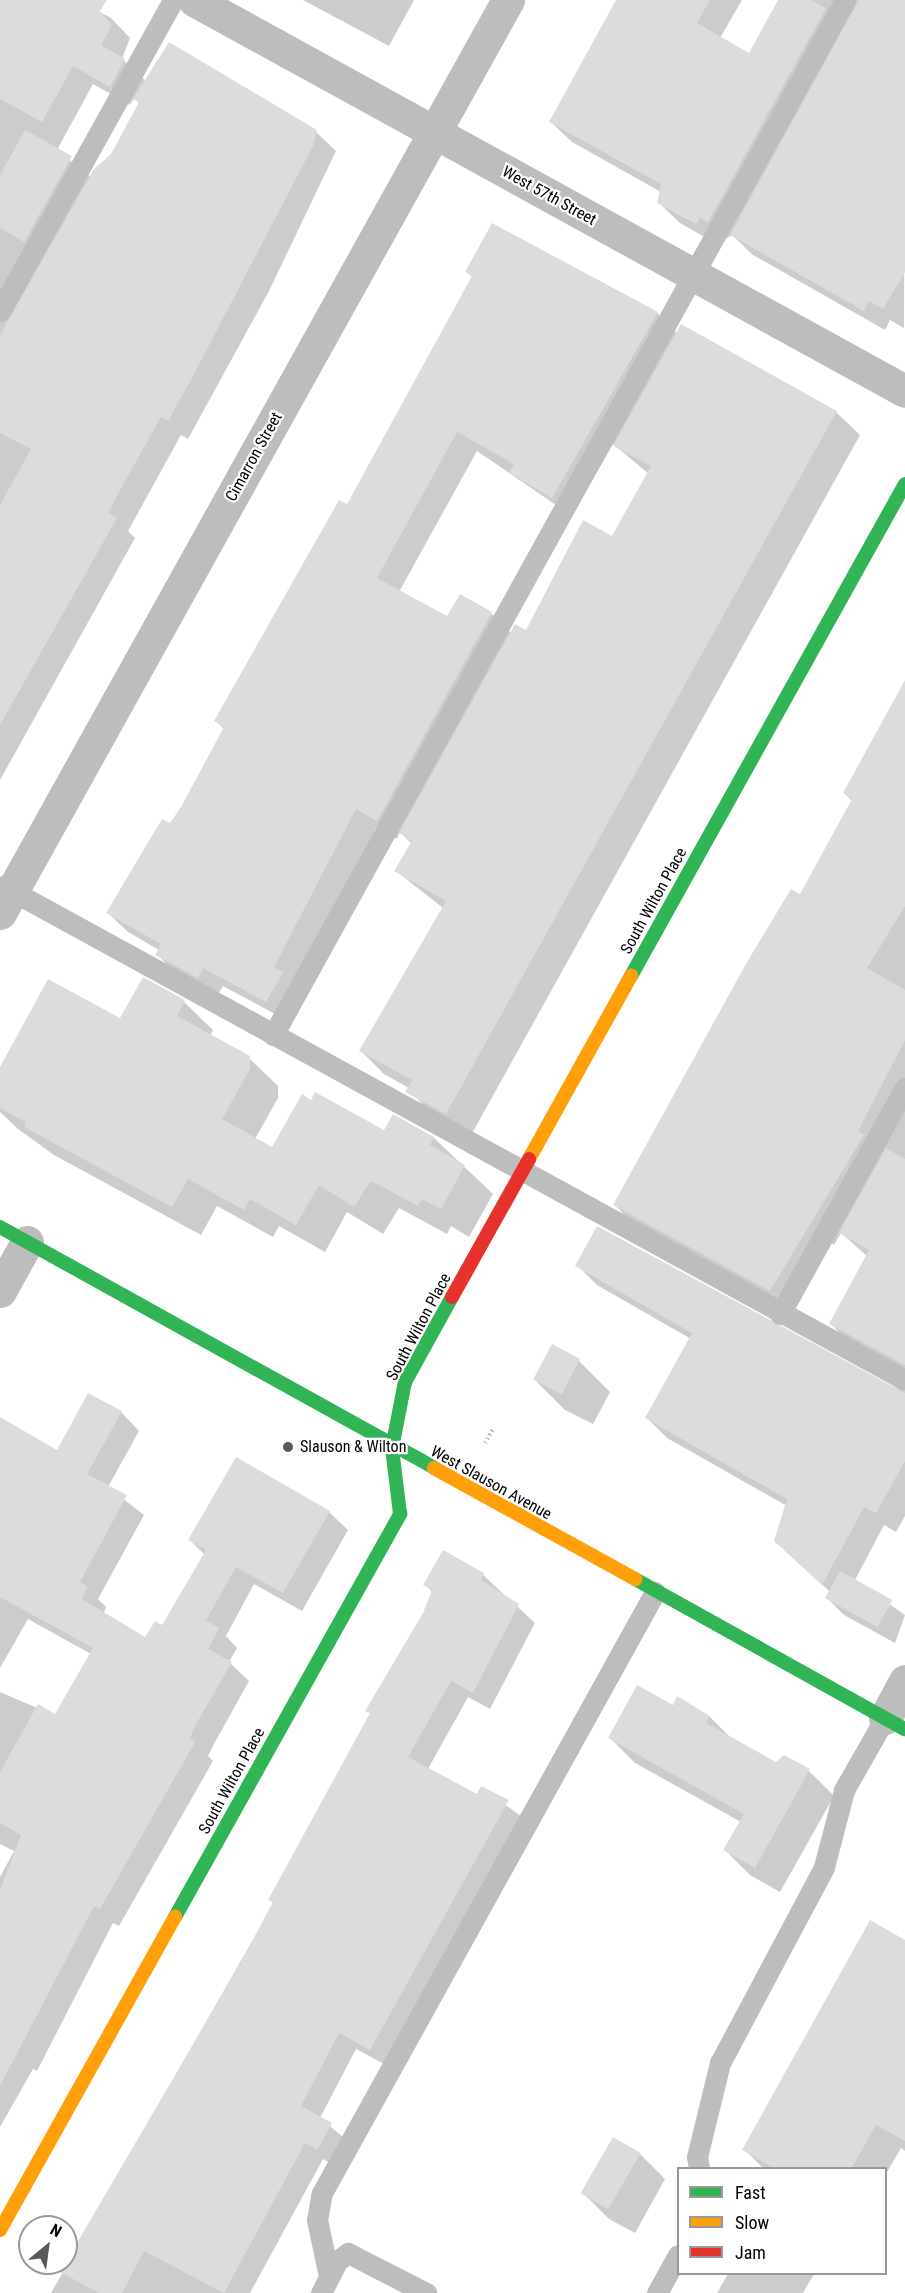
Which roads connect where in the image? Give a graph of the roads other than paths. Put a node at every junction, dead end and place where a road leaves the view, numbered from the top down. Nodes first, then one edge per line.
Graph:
1 (172, 0) edge
2 (194, 0) edge
3 (508, 0) edge
4 (845, 0) edge
5 (435, 133) junction
6 (695, 276) junction
7 (0, 311) edge
8 (905, 391) edge
9 (905, 484) edge
10 (4, 896) edge
11 (273, 1035) junction
12 (905, 1088) edge
13 (522, 1172) junction
14 (14, 1235) edge
15 (0, 1291) edge
16 (780, 1314) junction
17 (905, 1380) edge
18 (392, 1448) junction
19 (655, 1592) junction
20 (905, 1681) edge
21 (895, 1724) edge
22 (699, 2167) edge
23 (0, 2230) edge
24 (677, 2257) edge
25 (325, 2285) edge
26 (426, 2293) edge
27 (657, 2293) edge

1 - 7 lane
2 - 5 street, West 57th Street
3 - 5 street, Cimarron Street
4 - 6 lane
5 - 6 street, West 57th Street
5 - 10 street, Cimarron Street
6 - 8 street, West 57th Street
6 - 11 lane
9 - 13 street, South Wilton Place
10 - 11 lane
11 - 13 lane
12 - 16 lane
13 - 16 lane
13 - 18 street, South Wilton Place
14 - 15 street
14 - 18 street, West Slauson Avenue
16 - 17 lane
18 - 19 street, West Slauson Avenue
18 - 23 street, South Wilton Place
19 - 21 street, West Slauson Avenue
19 - 25 lane
20 - 21 street
21 - 22 lane
24 - 27 lane
25 - 26 lane

